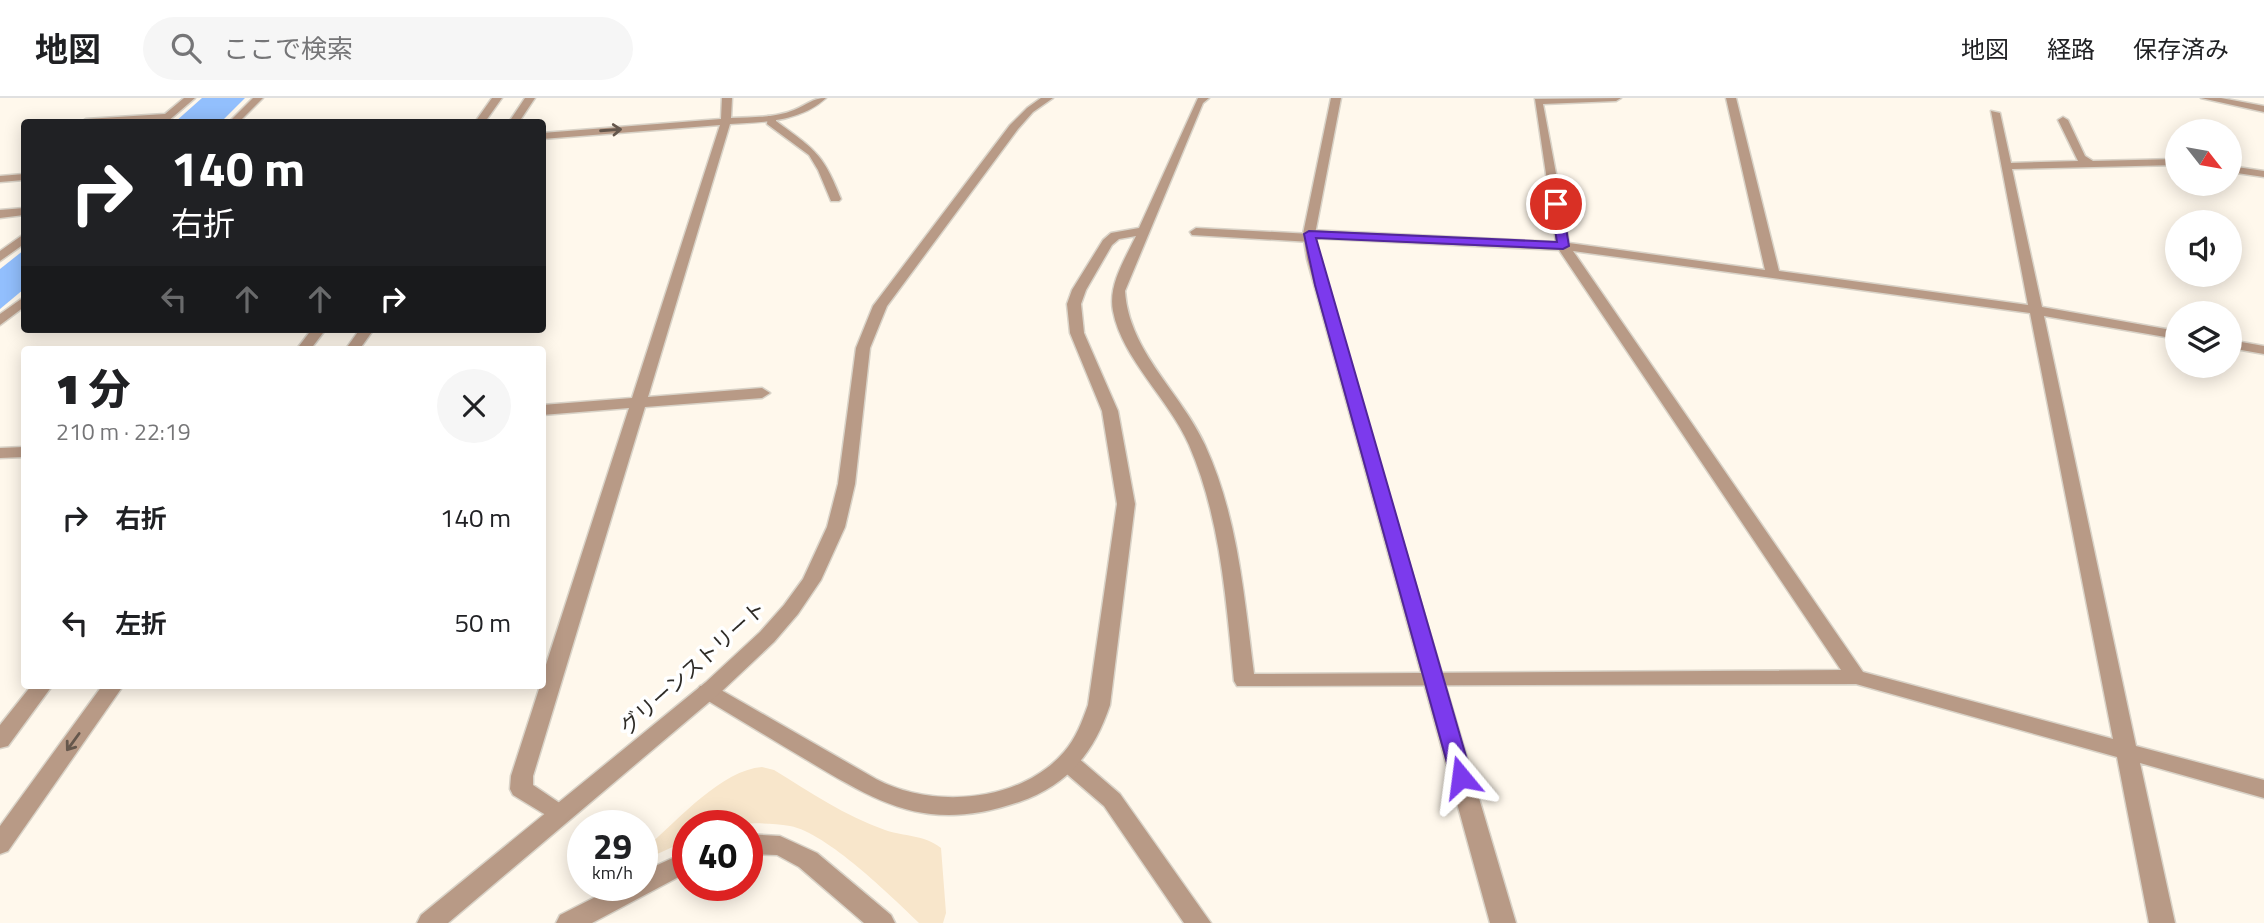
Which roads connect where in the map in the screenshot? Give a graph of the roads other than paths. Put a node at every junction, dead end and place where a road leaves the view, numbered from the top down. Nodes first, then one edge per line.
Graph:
1 (190, 98) edge
2 (258, 98) edge
3 (497, 98) edge
4 (530, 98) edge
5 (727, 98) edge
6 (821, 98) edge
7 (1048, 98) edge
8 (1204, 98) edge
9 (1336, 98) edge
10 (1616, 98) edge
11 (1731, 98) edge
12 (2206, 98) edge
13 (2264, 109) edge
14 (1995, 113) dead end
15 (772, 118) junction
16 (166, 119) edge
17 (237, 119) edge
18 (482, 119) edge
19 (516, 119) edge
20 (2063, 120) dead end
21 (726, 121) junction
22 (546, 136) edge
23 (2165, 162) edge
24 (2089, 163) junction
25 (2006, 166) junction
26 (2242, 171) edge
27 (2264, 174) edge
28 (21, 177) edge
29 (0, 179) edge
30 (835, 199) dead end
31 (21, 212) edge
32 (0, 214) edge
33 (1145, 230) junction
34 (1196, 232) dead end
35 (1310, 236) junction
36 (21, 240) edge
37 (1563, 246) junction
38 (0, 257) edge
39 (1773, 275) junction
40 (21, 304) edge
41 (2034, 310) junction
42 (0, 321) edge
43 (2165, 333) edge
44 (2242, 346) edge
45 (2264, 350) edge
46 (762, 393) dead end
47 (638, 403) junction
48 (546, 410) edge
49 (21, 452) edge
50 (0, 453) edge
51 (1856, 677) junction
52 (1433, 680) junction
53 (40, 689) edge
54 (111, 689) edge
55 (707, 691) junction
56 (0, 740) edge
57 (2127, 751) junction
58 (1069, 764) junction
59 (2264, 789) edge
60 (559, 814) junction
61 (0, 844) edge
62 (763, 845) edge
63 (611, 901) edge
64 (430, 923) edge
65 (569, 923) edge
66 (882, 923) edge
67 (1198, 923) edge
68 (1503, 923) edge
69 (2162, 923) edge

1 - 16 street
2 - 17 street
3 - 18 street
4 - 19 street
5 - 21 street
6 - 15 street
7 - 55 street, グリーンストリート
8 - 33 street
9 - 35 street
10 - 37 street
11 - 39 street
12 - 13 street
14 - 25 street
15 - 21 street
15 - 30 street
20 - 24 street
22 -> 21 street
21 - 47 street
23 - 24 street
24 - 25 street
25 - 41 street
26 - 27 street
28 - 29 street
31 - 32 street
33 - 52 street
33 - 58 street
34 - 35 street
35 - 37 street
35 - 52 street
36 - 38 street
37 - 39 street
37 - 51 street
39 - 41 street
40 - 42 street
41 - 43 street
41 - 57 street
44 - 45 street
46 - 47 street
47 - 48 street
47 - 60 street
49 - 50 street
51 - 52 street
51 - 57 street
52 - 68 street
53 - 56 street
54 -> 61 street
55 - 58 street
55 - 60 street, グリーンストリート
57 - 59 street
57 - 69 street
58 - 67 street
60 - 64 street, グリーンストリート
62 - 66 street
63 - 65 street

